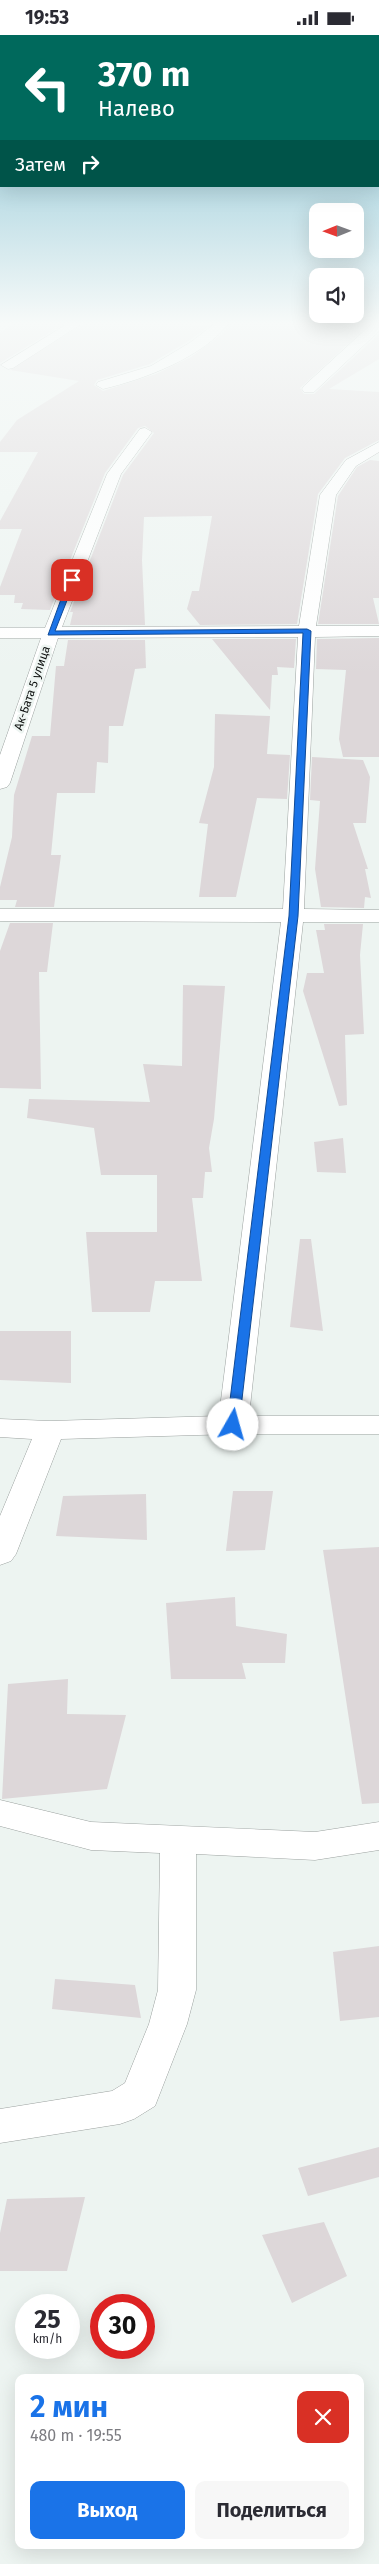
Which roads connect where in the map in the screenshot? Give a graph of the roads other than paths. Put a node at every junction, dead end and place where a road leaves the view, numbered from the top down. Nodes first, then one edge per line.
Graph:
1 (140, 439) edge
2 (379, 446) edge
3 (307, 631) junction
4 (379, 631) edge
5 (0, 633) edge
6 (51, 633) junction
7 (0, 783) edge
8 (0, 915) edge
9 (293, 916) junction
10 (379, 916) edge
11 (233, 1425) junction
12 (379, 1425) edge
13 (0, 1428) edge
14 (50, 1430) junction
15 (0, 1554) edge
16 (0, 1813) edge
17 (379, 1835) edge
18 (178, 1839) junction
19 (0, 2126) edge

1 - 6 street, Ак-Бата 5 улица
2 - 3 street
3 - 4 street
3 - 6 street
3 - 9 street
5 - 6 street
6 - 7 street, Ак-Бата 5 улица
8 - 9 street
9 - 10 street
9 - 11 street
11 - 12 street
11 - 14 street
13 - 14 street
14 - 15 street
16 - 18 street
17 - 18 street
18 - 19 street

